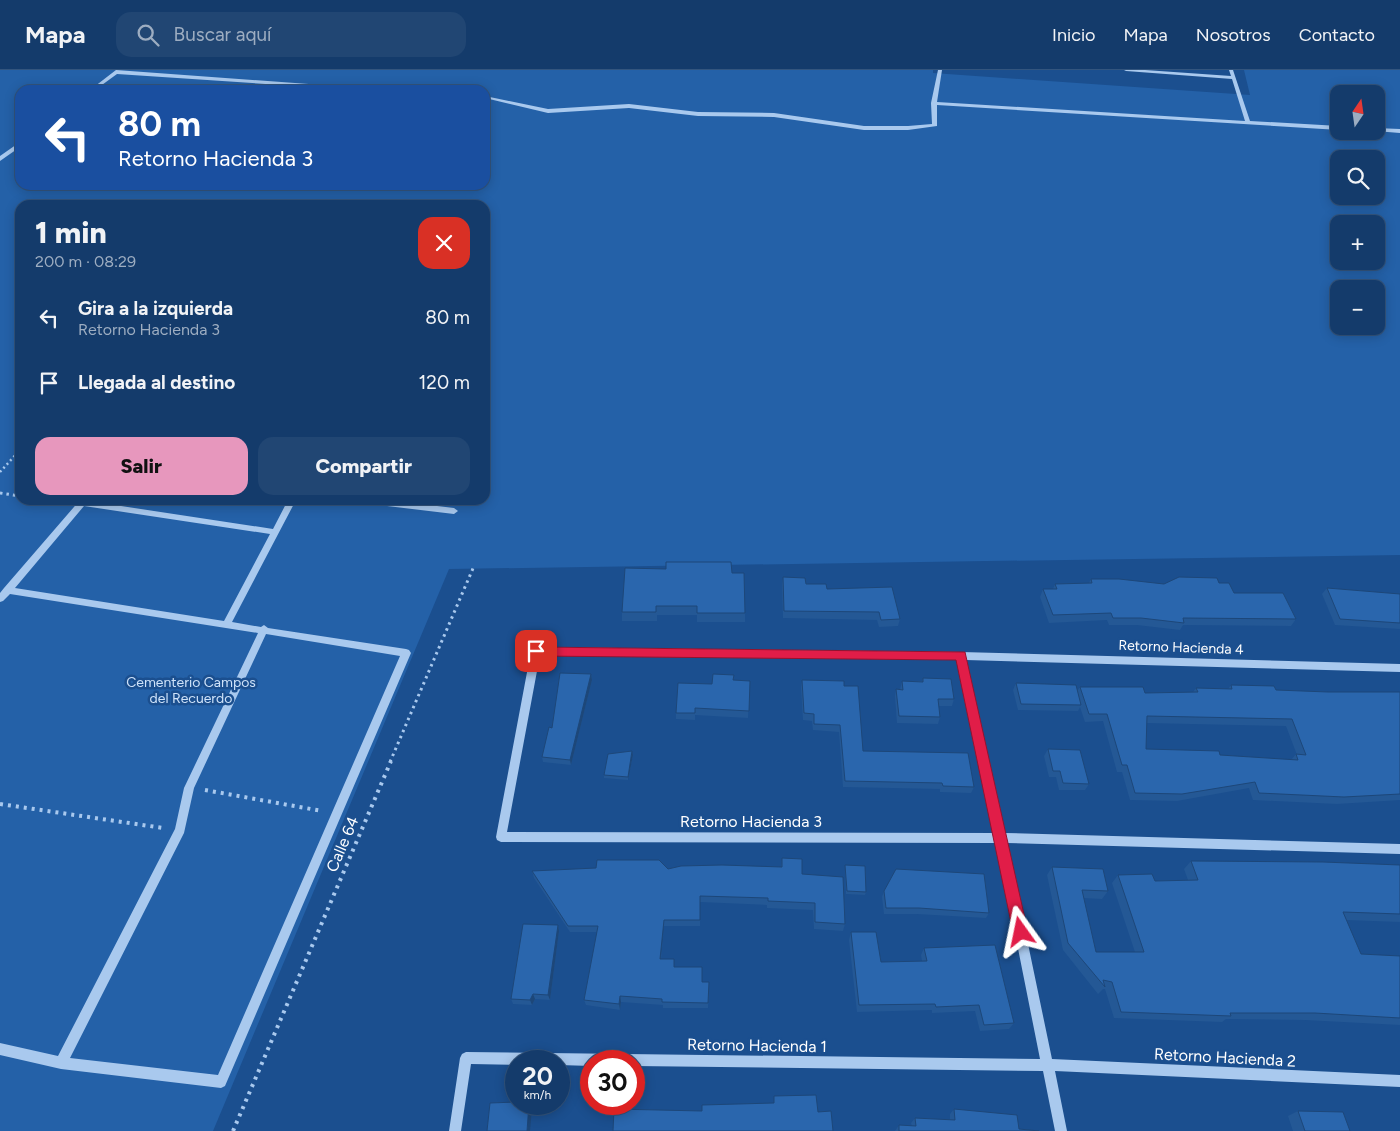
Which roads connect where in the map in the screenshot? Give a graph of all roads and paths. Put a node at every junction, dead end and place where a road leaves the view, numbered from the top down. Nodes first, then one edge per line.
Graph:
1 (940, 70) edge
2 (1126, 70) edge
3 (1231, 70) edge
4 (117, 71) edge
5 (1234, 78) junction
6 (99, 85) edge
7 (309, 85) edge
8 (490, 98) edge
9 (934, 103) junction
10 (1248, 123) junction
11 (1330, 128) edge
12 (1385, 130) edge
13 (1400, 131) edge
14 (15, 148) edge
15 (0, 159) edge
16 (15, 456) edge
17 (0, 472) edge
18 (0, 493) edge
19 (15, 495) edge
20 (81, 505) edge
21 (103, 505) edge
22 (289, 505) edge
23 (404, 505) edge
24 (454, 511) dead end
25 (275, 532) junction
26 (474, 566) dead end
27 (7, 590) junction
28 (0, 599) edge
29 (227, 624) junction
30 (264, 630) junction
31 (961, 656) junction
32 (1400, 668) edge
33 (189, 788) junction
34 (0, 804) edge
35 (337, 814) junction
36 (180, 830) junction
37 (1001, 838) junction
38 (1400, 849) edge
39 (0, 1049) edge
40 (61, 1063) junction
41 (1048, 1065) junction
42 (1400, 1081) edge
43 (233, 1131) edge
44 (455, 1131) edge
45 (1061, 1131) edge

1 - 9 street
2 - 5 street
3 - 5 street
4 - 6 street
4 - 7 street
5 - 10 street
8 - 9 street
9 - 10 street
10 - 11 street
12 - 13 street
14 - 15 street
16 - 17 path
18 - 19 path
20 - 27 street
21 - 25 street
22 - 25 street
23 - 24 street
25 - 29 street
26 - 43 path, Calle 64
27 - 28 street
27 - 29 street
29 - 30 street
30 - 33 street
30 - 35 street
31 - 32 street, Retorno Hacienda 4
31 - 37 street
31 - 37 street, Retorno Hacienda 3
33 - 35 path
33 - 36 street
34 - 36 path
35 - 40 street
36 - 40 street
37 - 38 street
37 - 41 street
39 - 40 street
41 - 42 street, Retorno Hacienda 2
41 - 44 street, Retorno Hacienda 1
41 - 45 street

